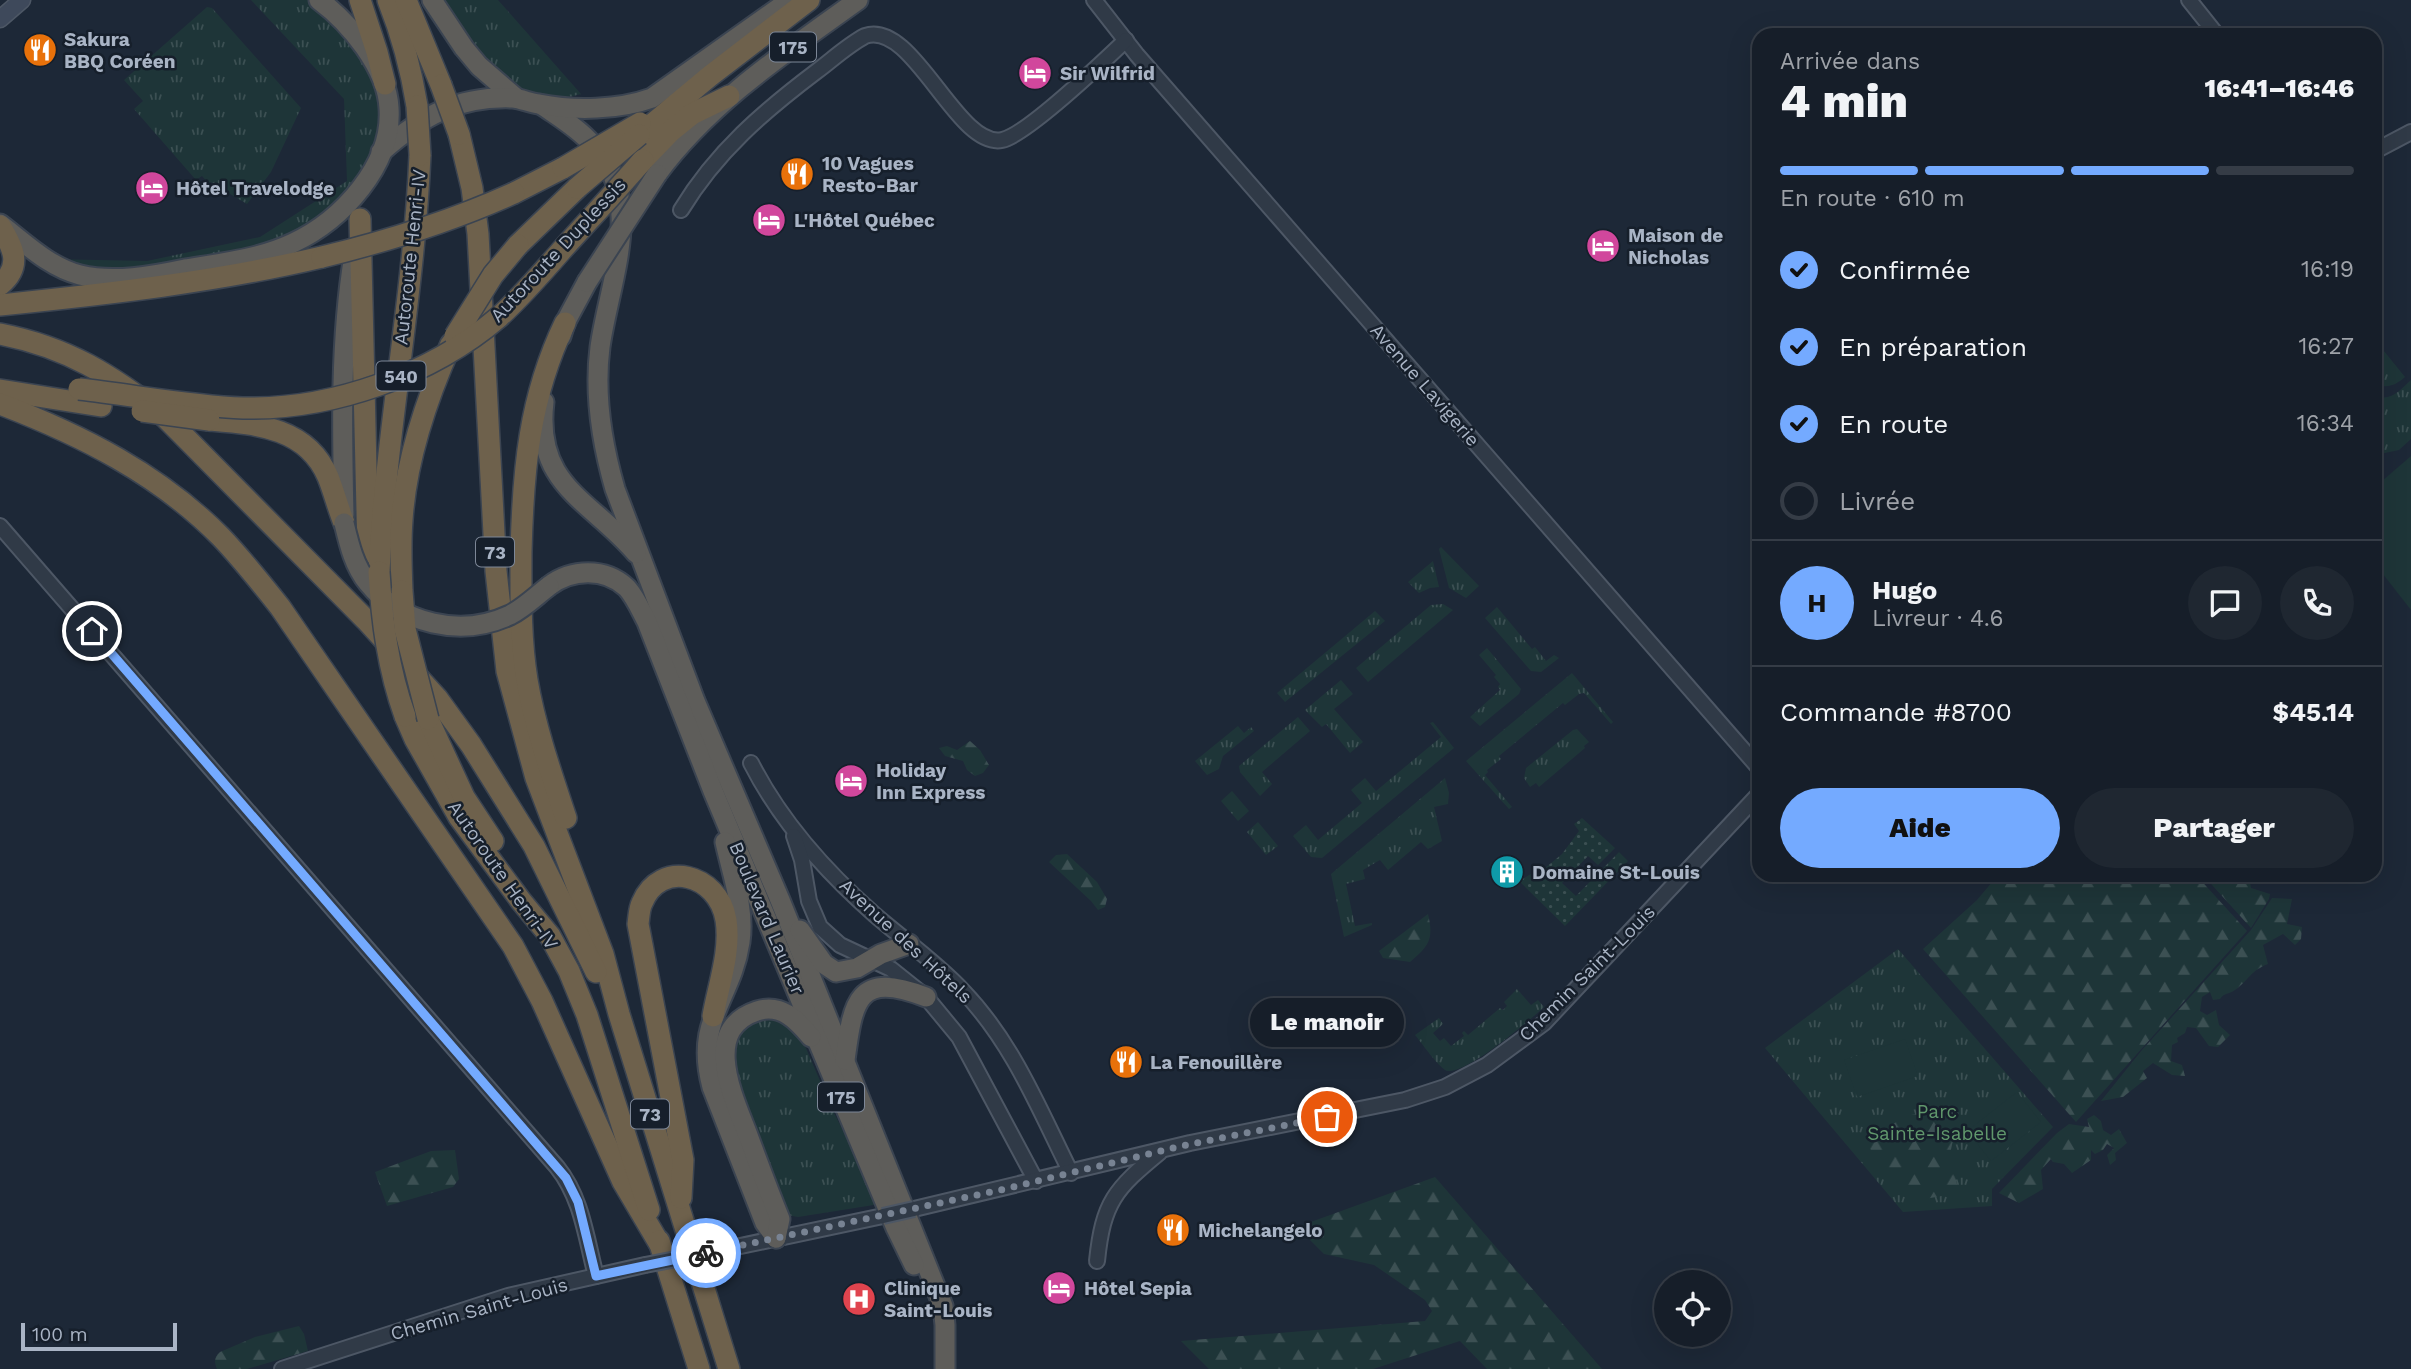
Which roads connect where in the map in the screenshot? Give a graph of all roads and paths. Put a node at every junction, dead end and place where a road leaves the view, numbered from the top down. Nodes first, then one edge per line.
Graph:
1 (22, 0) edge
2 (319, 0) edge
3 (360, 0) edge
4 (388, 0) edge
5 (407, 0) edge
6 (432, 0) edge
7 (790, 0) edge
8 (810, 0) edge
9 (858, 0) edge
10 (1094, 0) edge
11 (2189, 0) edge
12 (0, 19) edge
13 (2211, 28) edge
14 (1126, 40) junction
15 (385, 84) junction
16 (729, 96) joint
17 (516, 98) junction
18 (542, 105) junction
19 (642, 127) junction
20 (2411, 132) edge
21 (2382, 147) edge
22 (380, 153) junction
23 (650, 167) junction
24 (366, 183) junction
25 (681, 210) dead end
26 (360, 219) junction
27 (0, 225) edge
28 (147, 276) junction
29 (0, 285) edge
30 (0, 298) edge
31 (0, 305) edge
32 (565, 323) junction
33 (0, 334) edge
34 (0, 380) edge
35 (0, 390) edge
36 (0, 404) edge
37 (344, 523) junction
38 (0, 526) edge
39 (374, 565) junction
40 (654, 592) junction
41 (1752, 760) edge
42 (751, 763) dead end
43 (713, 791) junction
44 (1752, 801) edge
45 (791, 828) junction
46 (780, 900) junction
47 (550, 936) junction
48 (909, 944) junction
49 (603, 954) junction
50 (870, 960) junction
51 (926, 997) junction
52 (619, 1014) junction
53 (713, 1016) junction
54 (822, 1051) junction
55 (844, 1063) junction
56 (1164, 1149) junction
57 (1071, 1172) junction
58 (1036, 1181) junction
59 (681, 1214) junction
60 (776, 1238) junction
61 (659, 1243) junction
62 (1097, 1261) dead end
63 (596, 1276) junction
64 (945, 1325) junction
65 (282, 1369) edge
66 (699, 1369) edge
67 (729, 1369) edge
68 (946, 1369) edge

1 - 12 main road
2 - 15 highway
3 - 15 highway
4 - 39 highway, Autoroute Henri-IV, bridge
5 - 49 highway, 73, bridge
6 - 17 highway
7 - 18 highway
8 - 19 highway
9 - 16 highway, 175
10 - 14 street, Avenue Lavigerie
11 - 13 street
14 - 25 street
14 - 41 street, Avenue Lavigerie
15 - 22 highway
16 - 23 highway, Autoroute Duplessis / 540
17 - 18 highway
17 - 22 highway
18 - 40 highway
19 - 31 highway, bridge
19 - 47 highway, bridge
20 - 21 street
22 - 24 highway
23 - 32 highway, bridge
23 - 34 highway, Autoroute Duplessis / 540, bridge
24 - 26 highway, Boulevard Laurier
24 - 28 highway
26 - 37 highway, Boulevard Laurier
26 - 39 highway
27 - 28 highway
27 - 29 highway
28 - 30 highway
32 - 40 highway
32 - 49 highway
33 - 52 highway
35 - 37 highway, bridge
36 - 61 highway
37 - 43 highway, Boulevard Laurier / 175, bridge
38 - 63 street
39 - 47 highway, Autoroute Henri-IV, bridge
40 - 46 highway, Boulevard Laurier / 175
42 - 45 street, Avenue des Hôtels
43 - 53 highway
43 - 54 highway, Boulevard Laurier / 175
44 - 56 street, Chemin Saint-Louis
45 - 48 street, Avenue des Hôtels
45 - 50 street, Avenue des Hôtels
46 - 50 highway
46 - 55 highway, Boulevard Laurier / 175
47 - 61 highway, Autoroute Henri-IV / 73
48 - 50 highway
48 - 57 street, Avenue des Hôtels
49 - 52 highway, 73
50 - 51 street, Avenue des Hôtels
51 - 55 highway
51 - 58 street, Avenue des Hôtels
52 - 59 highway, 73
53 - 59 highway
53 - 60 highway
54 - 60 highway
54 - 64 highway, Boulevard Laurier / 175
55 - 64 highway, Boulevard Laurier / 175
56 - 57 street, Chemin Saint-Louis
56 - 62 street
57 - 58 street, Chemin Saint-Louis
58 - 60 street, Chemin Saint-Louis, bridge
59 - 67 highway, 73
60 - 63 street, Chemin Saint-Louis, bridge
61 - 66 highway, Autoroute Henri-IV / 73
63 - 65 street, Chemin Saint-Louis
64 - 68 highway, Boulevard Laurier / 175

